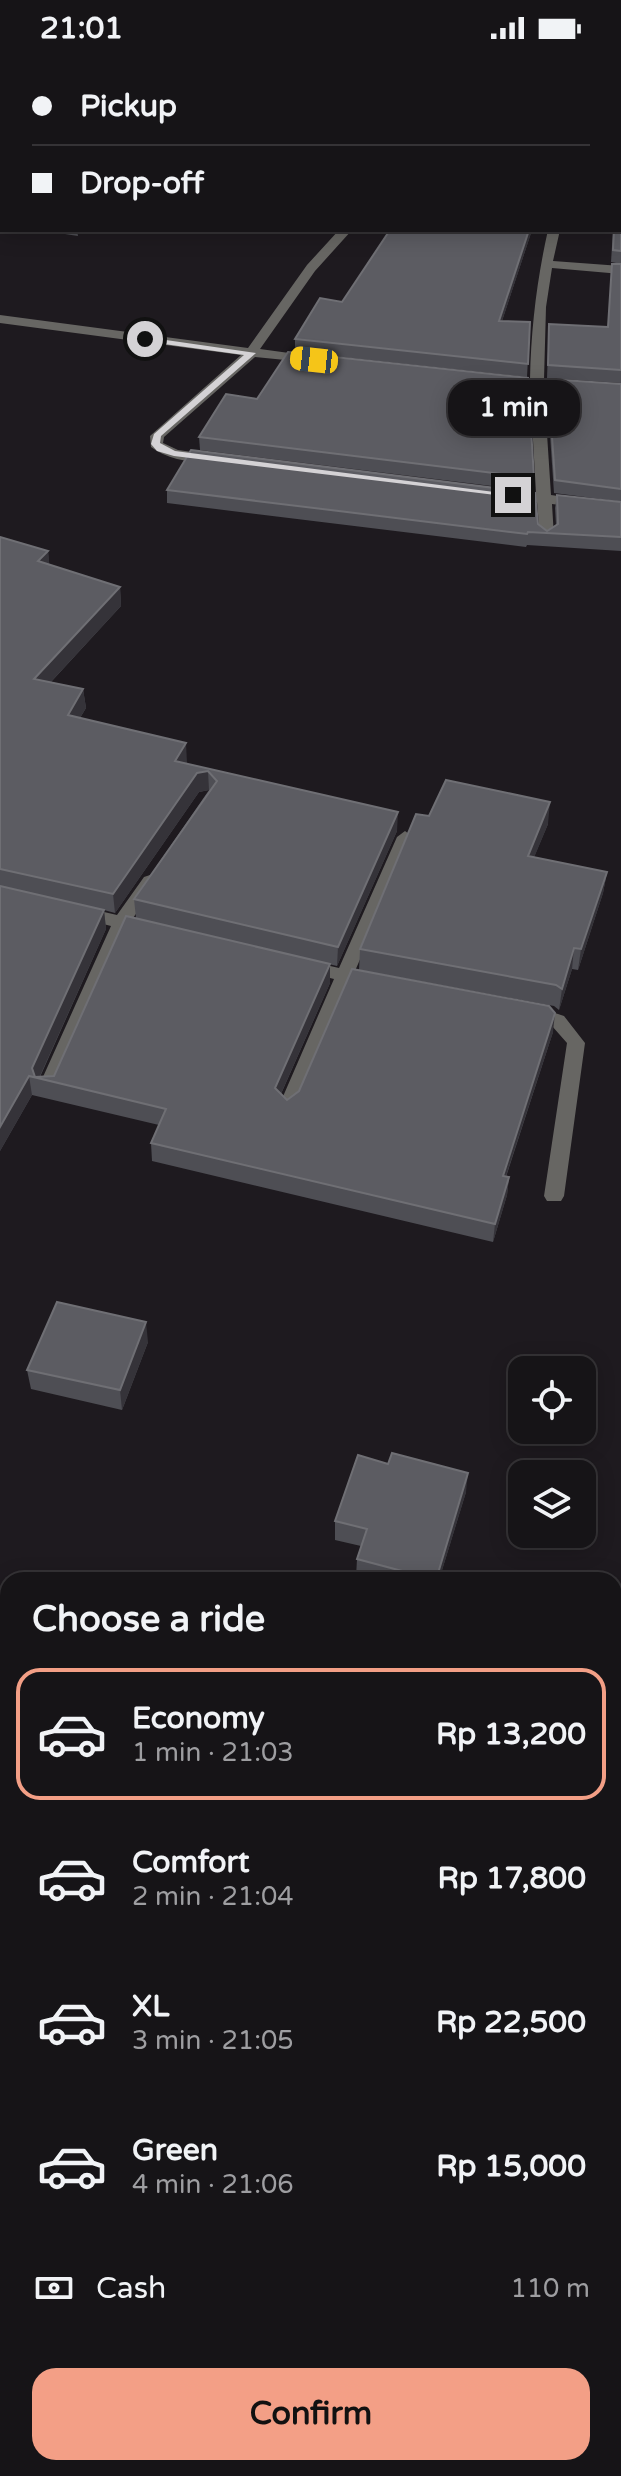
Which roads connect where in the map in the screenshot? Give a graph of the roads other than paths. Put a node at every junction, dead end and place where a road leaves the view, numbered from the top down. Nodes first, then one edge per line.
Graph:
1 (344, 232) edge
2 (553, 232) edge
3 (545, 264) junction
4 (621, 270) edge
5 (0, 319) edge
6 (244, 353) junction
7 (330, 362) edge
8 (488, 380) edge
9 (536, 385) junction
10 (621, 390) edge
11 (235, 461) edge
12 (498, 493) edge
13 (544, 498) junction
14 (621, 509) edge
15 (547, 537) edge
16 (405, 837) edge
17 (164, 860) edge
18 (61, 908) edge
19 (121, 922) junction
20 (166, 933) edge
21 (286, 962) edge
22 (345, 977) junction
23 (390, 985) edge
24 (508, 1008) edge
25 (47, 1088) edge
26 (287, 1108) edge
27 (554, 1196) dead end

1 - 6 street
2 - 3 street
3 - 4 street
3 - 9 street
5 - 6 street
6 - 7 street
6 - 11 street
8 - 9 street
9 - 10 street
9 - 13 street
12 - 13 street
13 - 14 street
13 - 15 street
16 - 22 street
17 - 19 street
18 - 19 street
19 - 20 street
19 - 25 street
21 - 22 street
22 - 23 street
22 - 26 street
24 - 27 street

